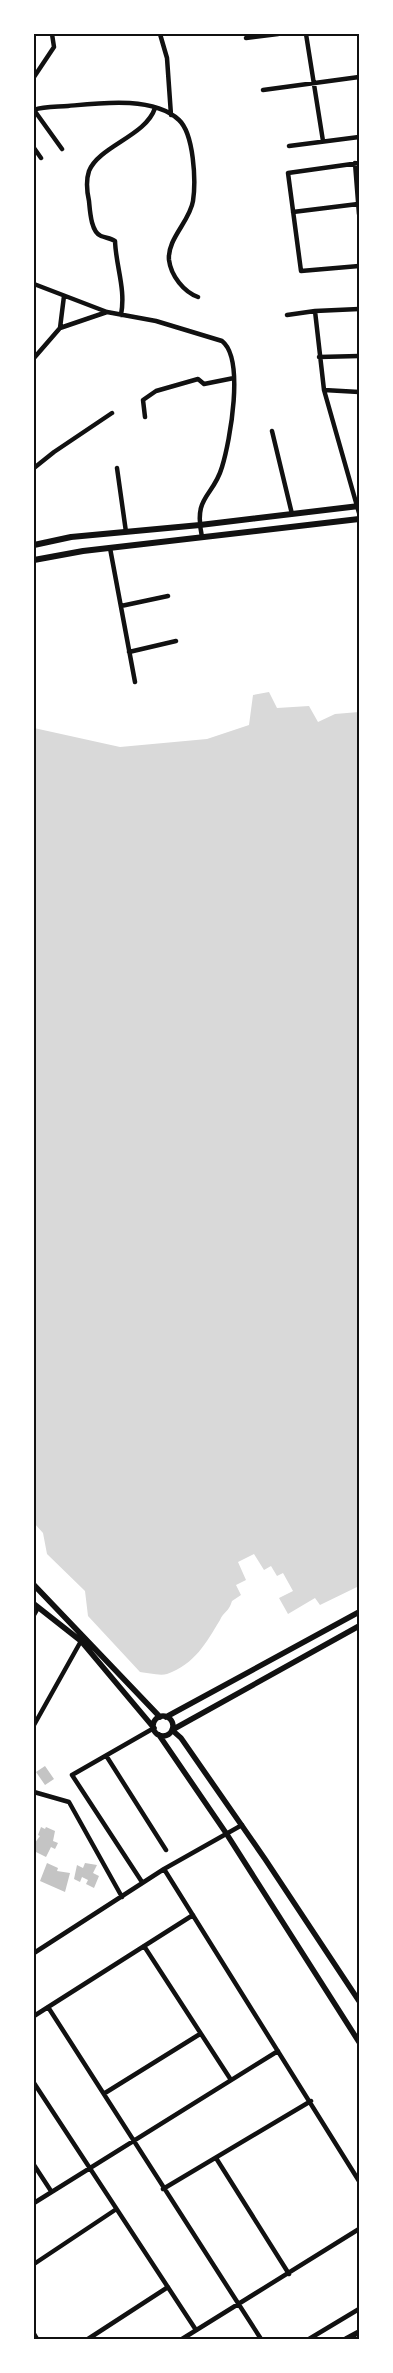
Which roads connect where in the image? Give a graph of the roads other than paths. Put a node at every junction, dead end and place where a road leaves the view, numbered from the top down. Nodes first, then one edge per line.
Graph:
1 (52, 34) edge
2 (160, 34) edge
3 (278, 34) edge
4 (306, 34) edge
5 (246, 38) dead end
6 (34, 76) edge
7 (359, 77) edge
8 (314, 84) junction
9 (264, 90) dead end
10 (155, 108) junction
11 (34, 110) edge
12 (171, 114) junction
13 (359, 137) edge
14 (323, 141) junction
15 (289, 146) dead end
16 (34, 148) edge
17 (62, 149) dead end
18 (41, 158) dead end
19 (357, 163) edge
20 (358, 204) edge
21 (293, 212) junction
22 (359, 214) edge
23 (359, 266) edge
24 (34, 284) edge
25 (64, 296) junction
26 (198, 297) dead end
27 (359, 309) edge
28 (315, 311) junction
29 (107, 312) junction
30 (121, 315) junction
31 (287, 315) dead end
32 (60, 328) junction
33 (359, 356) edge
34 (319, 357) junction
35 (34, 358) edge
36 (234, 378) junction
37 (324, 390) junction
38 (359, 392) edge
39 (112, 413) dead end
40 (145, 416) dead end
41 (272, 431) dead end
42 (34, 468) edge
43 (117, 468) dead end
44 (359, 508) edge
45 (292, 514) junction
46 (359, 519) edge
47 (200, 525) junction
48 (126, 532) junction
49 (202, 537) junction
50 (34, 545) edge
51 (110, 548) junction
52 (34, 560) edge
53 (168, 596) dead end
54 (121, 606) junction
55 (176, 641) dead end
56 (130, 652) junction
57 (135, 682) dead end
58 (34, 1585) edge
59 (36, 1606) edge
60 (359, 1612) edge
61 (34, 1615) edge
62 (359, 1626) edge
63 (81, 1641) junction
64 (163, 1717) junction
65 (34, 1725) edge
66 (154, 1728) junction
67 (172, 1730) junction
68 (160, 1735) junction
69 (107, 1757) junction
70 (34, 1792) edge
71 (242, 1825) junction
72 (226, 1833) junction
73 (166, 1850) dead end
74 (164, 1868) junction
75 (142, 1882) junction
76 (122, 1897) junction
77 (193, 1915) junction
78 (144, 1946) junction
79 (34, 1953) edge
80 (359, 2001) edge
81 (48, 2007) junction
82 (34, 2016) edge
83 (200, 2034) junction
84 (359, 2042) edge
85 (278, 2050) junction
86 (231, 2080) junction
87 (34, 2083) edge
88 (105, 2093) junction
89 (311, 2101) junction
90 (133, 2140) junction
91 (216, 2158) junction
92 (34, 2165) edge
93 (89, 2167) junction
94 (359, 2181) edge
95 (163, 2189) junction
96 (51, 2191) junction
97 (34, 2203) edge
98 (115, 2210) junction
99 (359, 2230) edge
100 (34, 2264) edge
101 (289, 2274) junction
102 (168, 2287) junction
103 (240, 2305) junction
104 (359, 2309) edge
105 (196, 2330) junction
106 (359, 2332) edge
107 (34, 2334) edge
108 (37, 2339) edge
109 (88, 2339) edge
110 (182, 2339) edge
111 (261, 2339) edge
112 (309, 2339) edge
113 (346, 2339) edge

1 - 6 street
2 - 12 street
3 - 5 street
4 - 8 street
7 - 8 street
8 - 9 street
8 - 14 street
10 - 11 street
10 - 12 street
10 - 30 street
11 - 17 street
12 - 26 street
13 - 14 street
14 - 15 street
16 - 18 street
19 - 20 street
19 - 21 street
20 - 21 street
20 - 22 street
21 - 23 street
24 - 25 street
25 - 29 street
25 - 32 street
27 - 28 street
28 - 31 street
28 - 34 street
29 - 30 street
29 - 32 street
30 - 36 street
32 - 35 street
33 - 34 street
34 - 37 street
36 - 40 street
36 - 47 street
37 - 38 street
37 - 44 street
39 - 42 street
41 - 45 street
43 - 48 street
44 - 45 main road
45 - 47 main road
46 - 49 main road
47 - 48 main road
47 - 49 street
48 - 50 main road
49 - 51 main road
51 - 52 main road
51 - 54 street
53 - 54 street
54 - 56 street
55 - 56 street
56 - 57 street
58 - 64 street
59 - 61 street
59 - 63 street
60 - 64 street
62 - 67 street
63 - 65 street
63 - 66 street
64 - 66 street
64 - 67 street
66 - 68 street
66 - 69 street
67 - 68 street
67 - 71 street
68 - 72 street
69 - 73 street
69 - 75 street
70 - 76 street
71 - 72 street
71 - 80 street
72 - 74 street
72 - 84 street
74 - 75 street
74 - 77 street
75 - 76 street
76 - 79 street
77 - 78 street
77 - 85 street
78 - 81 street
78 - 83 street
81 - 82 street
81 - 88 street
83 - 86 street
83 - 88 street
85 - 86 street
85 - 89 street
86 - 90 street
87 - 93 street
88 - 90 street
89 - 91 street
89 - 94 street
90 - 93 street
90 - 95 street
91 - 95 street
91 - 101 street
92 - 96 street
93 - 96 street
93 - 98 street
95 - 103 street
96 - 97 street
98 - 100 street
98 - 102 street
99 - 101 street
101 - 103 street
102 - 105 street
102 - 109 street
103 - 105 street
103 - 111 street
104 - 112 street
105 - 110 street
106 - 113 street
107 - 108 street

